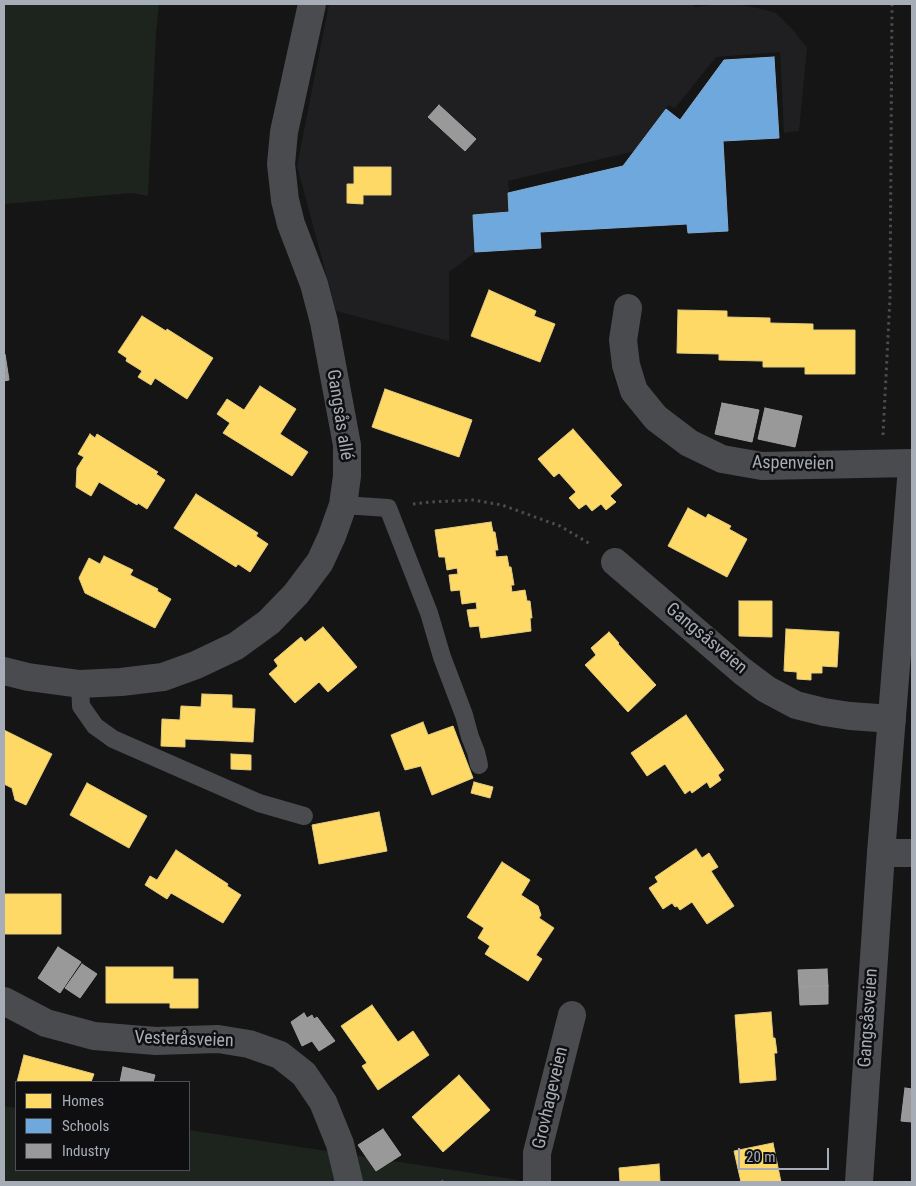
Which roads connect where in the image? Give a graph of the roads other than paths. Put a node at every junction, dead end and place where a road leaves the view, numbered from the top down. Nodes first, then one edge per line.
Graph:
1 (312, 4) edge
2 (628, 308) dead end
3 (912, 463) edge
4 (912, 467) edge
5 (343, 505) junction
6 (615, 562) road end
7 (4, 670) edge
8 (80, 684) junction
9 (892, 718) junction
10 (478, 765) dead end
11 (304, 816) dead end
12 (881, 853) junction
13 (912, 853) edge
14 (4, 1002) edge
15 (572, 1015) dead end
16 (349, 1182) edge
17 (537, 1182) edge
18 (859, 1182) edge

1 - 5 street, Gangsås allé
2 - 3 street, Aspenveien
4 - 9 street, Gangsåsveien
5 - 8 street, Gangsås allé
5 - 10 lane
6 - 9 street, Gangsåsveien
7 - 8 street, Gangsås allé
8 - 11 lane
9 - 12 street, Gangsåsveien
12 - 13 street
12 - 18 street, Gangsåsveien
14 - 16 street, Vesteråsveien
15 - 17 street, Grovhageveien

